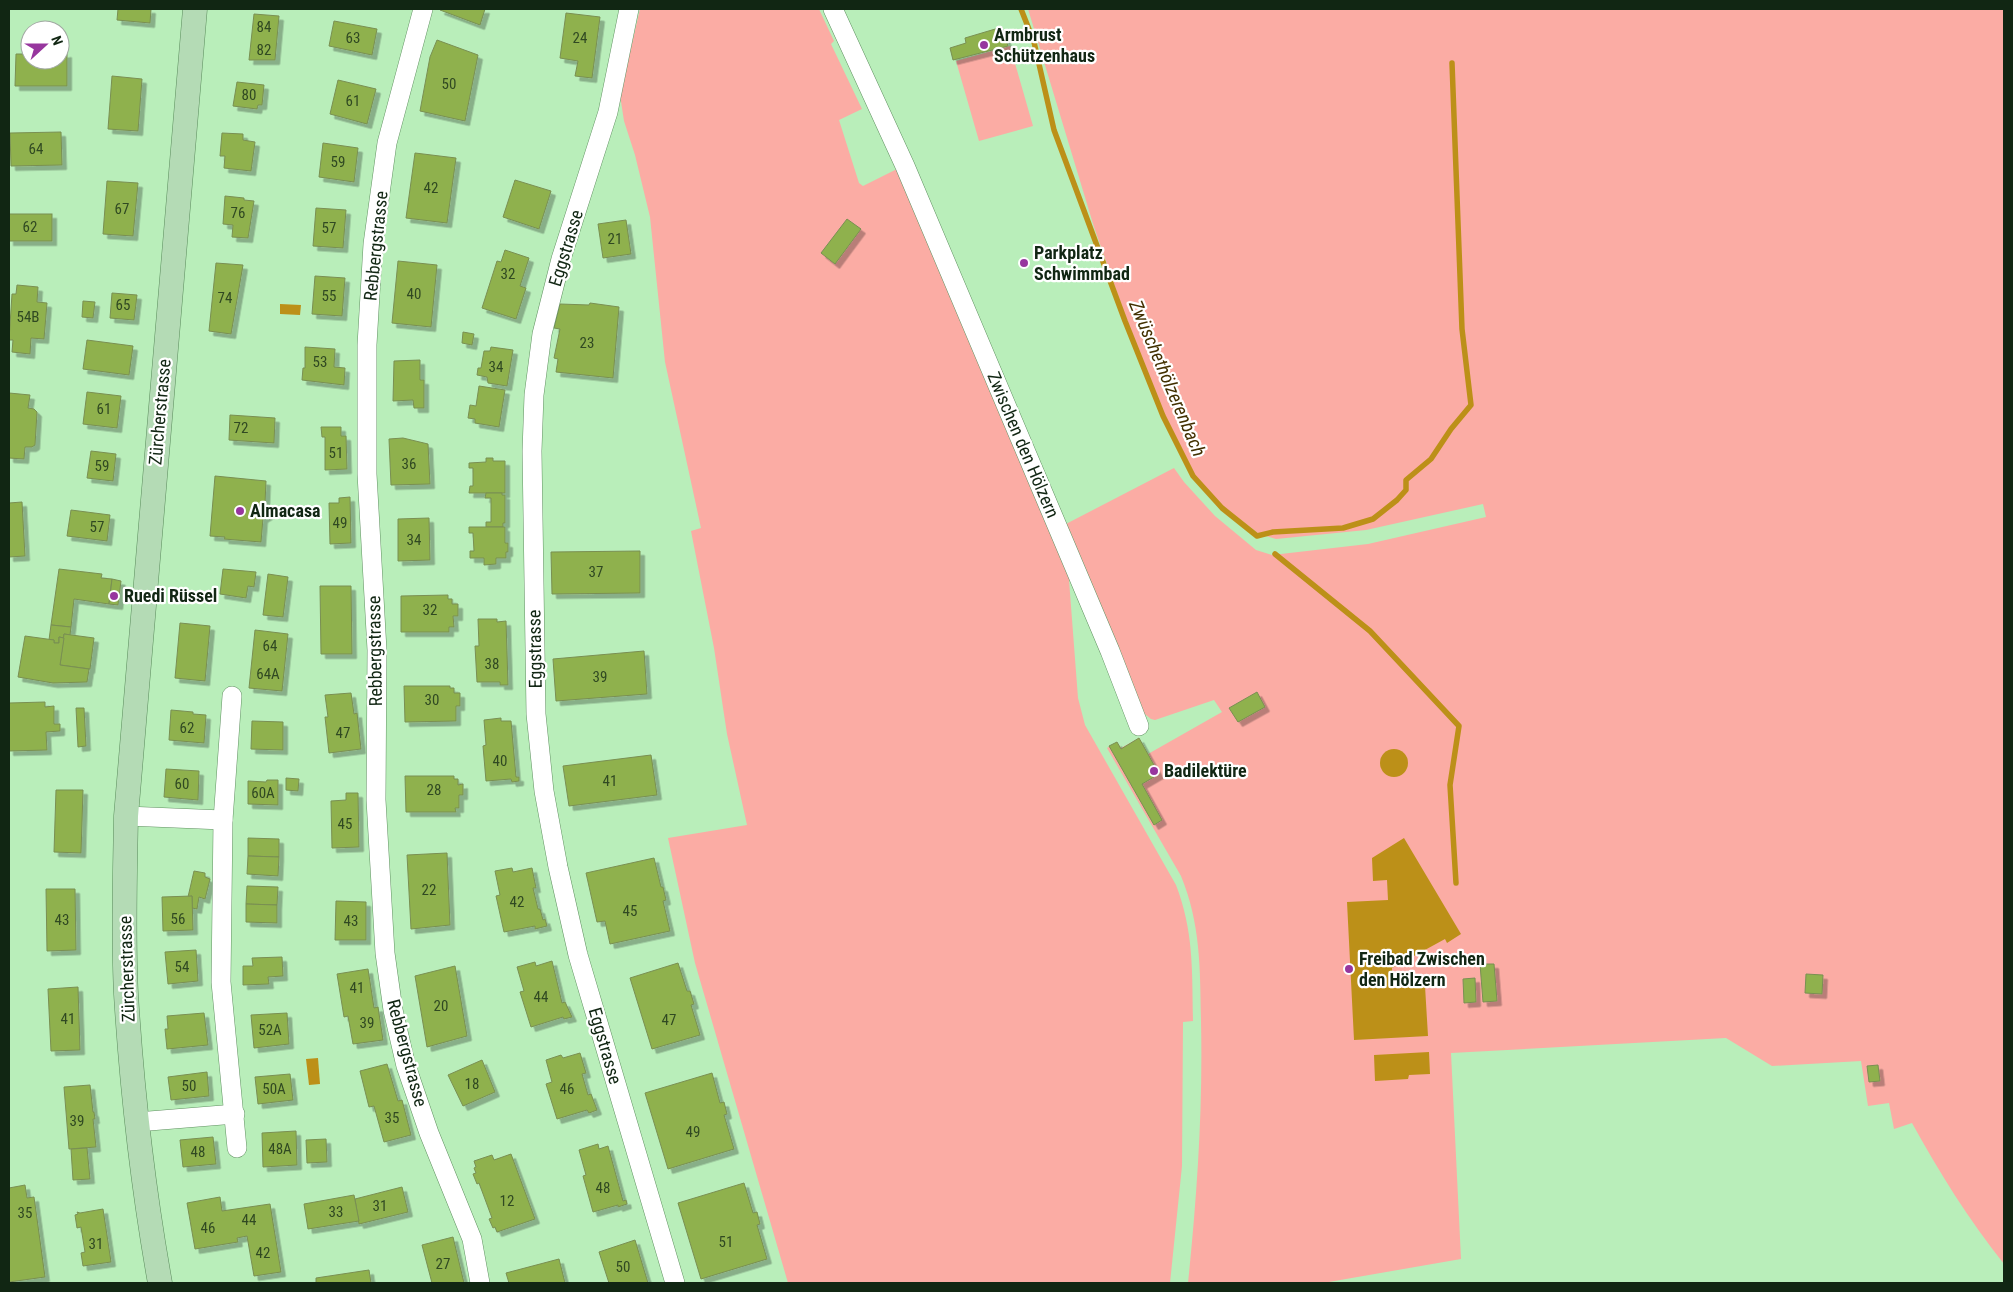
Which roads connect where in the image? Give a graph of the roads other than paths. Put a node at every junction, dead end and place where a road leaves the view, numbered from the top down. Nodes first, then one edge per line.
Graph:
1 (195, 9) edge
2 (423, 9) edge
3 (629, 9) edge
4 (833, 9) edge
5 (232, 696) dead end
6 (1139, 726) dead end
7 (126, 816) junction
8 (223, 820) junction
9 (235, 1114) junction
10 (137, 1122) junction
11 (237, 1148) dead end
12 (160, 1283) edge
13 (480, 1283) edge
14 (675, 1283) edge

1 - 7 main road, Zürcherstrasse
2 - 13 street, Rebbergstrasse
3 - 14 street, Eggstrasse
4 - 6 street, Zwischen den Hölzern
5 - 8 street
7 - 8 street
7 - 10 main road, Zürcherstrasse
8 - 9 street
9 - 10 street
9 - 11 street
10 - 12 main road, Zürcherstrasse

